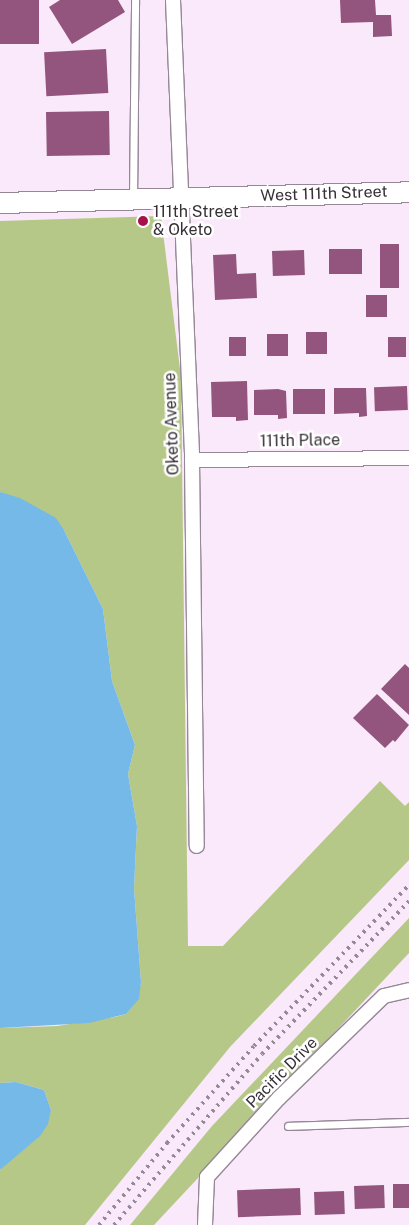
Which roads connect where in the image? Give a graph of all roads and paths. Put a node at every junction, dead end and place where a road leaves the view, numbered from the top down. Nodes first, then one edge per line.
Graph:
1 (134, 0) edge
2 (173, 0) edge
3 (409, 192) edge
4 (179, 198) junction
5 (133, 199) junction
6 (0, 203) edge
7 (409, 458) edge
8 (192, 460) junction
9 (197, 846) dead end
10 (409, 990) edge
11 (409, 1122) edge
12 (288, 1126) dead end
13 (205, 1225) edge

1 - 5 lane
2 - 4 street, Oketo Avenue
3 - 4 main road, West 111th Street
4 - 5 main road, West 111th Street
4 - 8 street, Oketo Avenue
5 - 6 main road, West 111th Street
7 - 8 street, 111th Place
8 - 9 street, Oketo Avenue
10 - 13 street, Pacific Drive
11 - 12 lane

